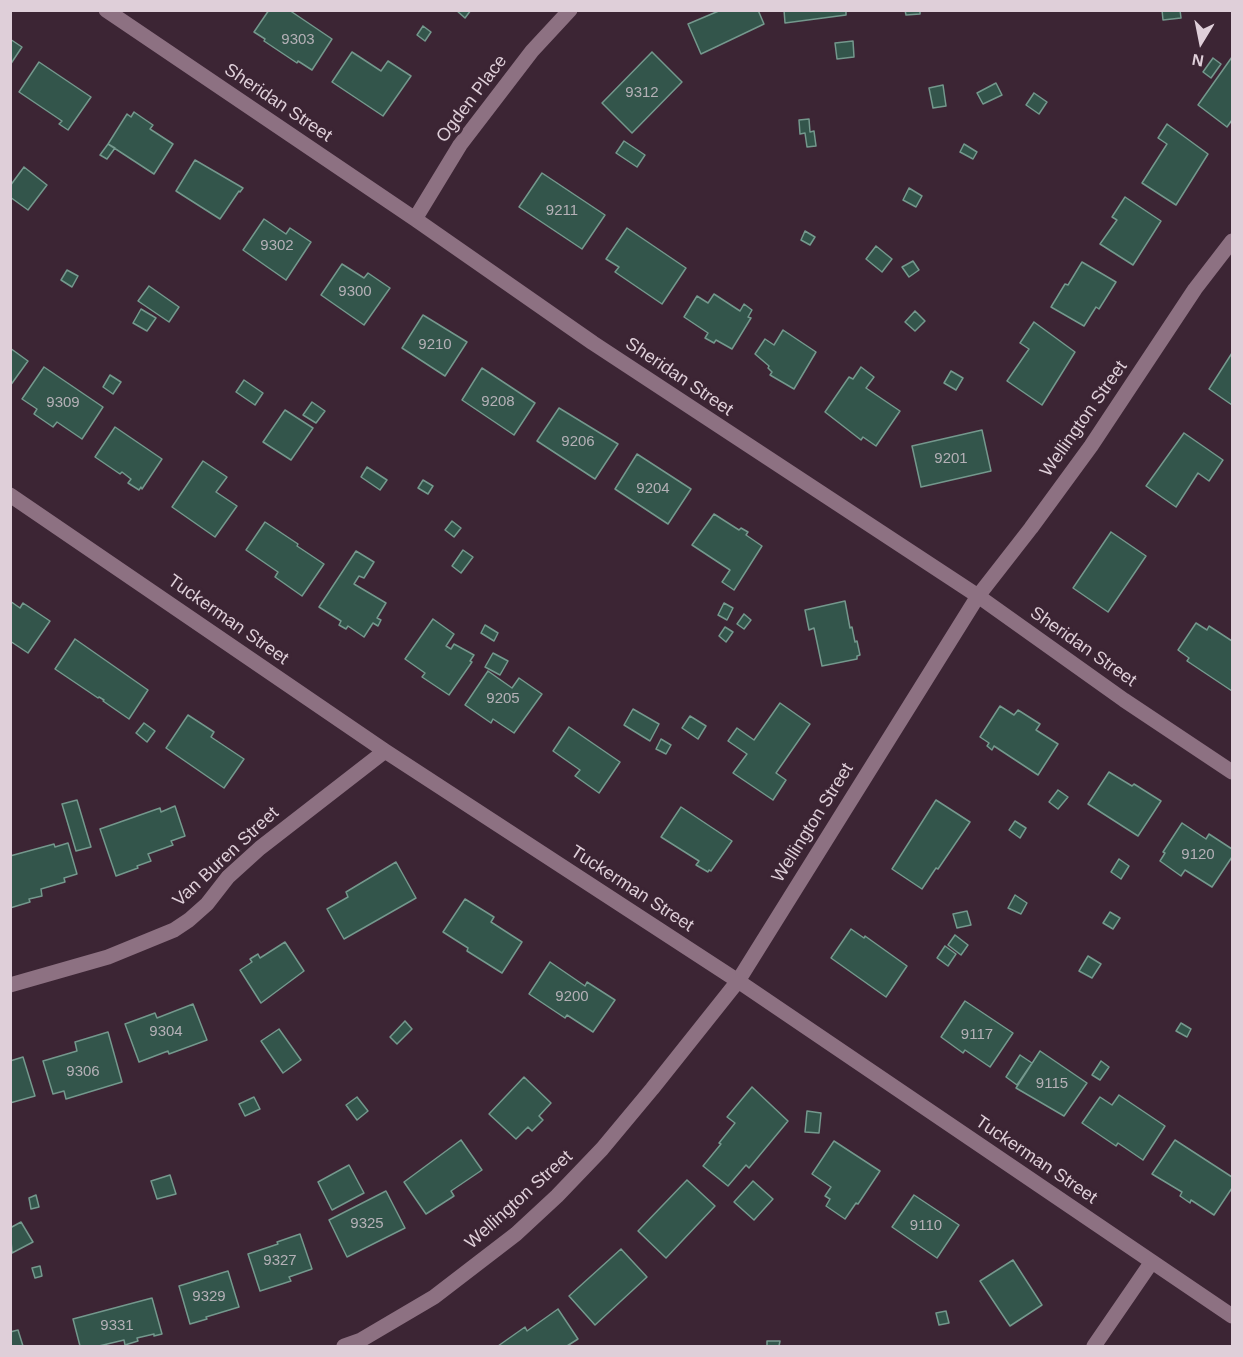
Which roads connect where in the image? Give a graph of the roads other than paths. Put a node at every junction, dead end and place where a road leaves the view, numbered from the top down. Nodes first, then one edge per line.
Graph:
1 (106, 10) edge
2 (570, 10) edge
3 (415, 219) junction
4 (1233, 240) edge
5 (10, 495) edge
6 (978, 596) junction
7 (384, 751) junction
8 (1233, 772) edge
9 (738, 981) junction
10 (10, 985) edge
11 (1151, 1263) junction
12 (1233, 1316) edge
13 (344, 1347) edge
14 (1094, 1347) edge

1 - 3 street, Sheridan Street
2 - 3 street, Ogden Place
3 - 6 street, Sheridan Street
4 - 6 street, Wellington Street
5 - 7 street, Tuckerman Street
6 - 8 street, Sheridan Street
6 - 9 street, Wellington Street
7 - 9 street, Tuckerman Street
7 - 10 street, Van Buren Street
9 - 11 street, Tuckerman Street
9 - 13 street, Wellington Street
11 - 12 street, Tuckerman Street
11 - 14 street

